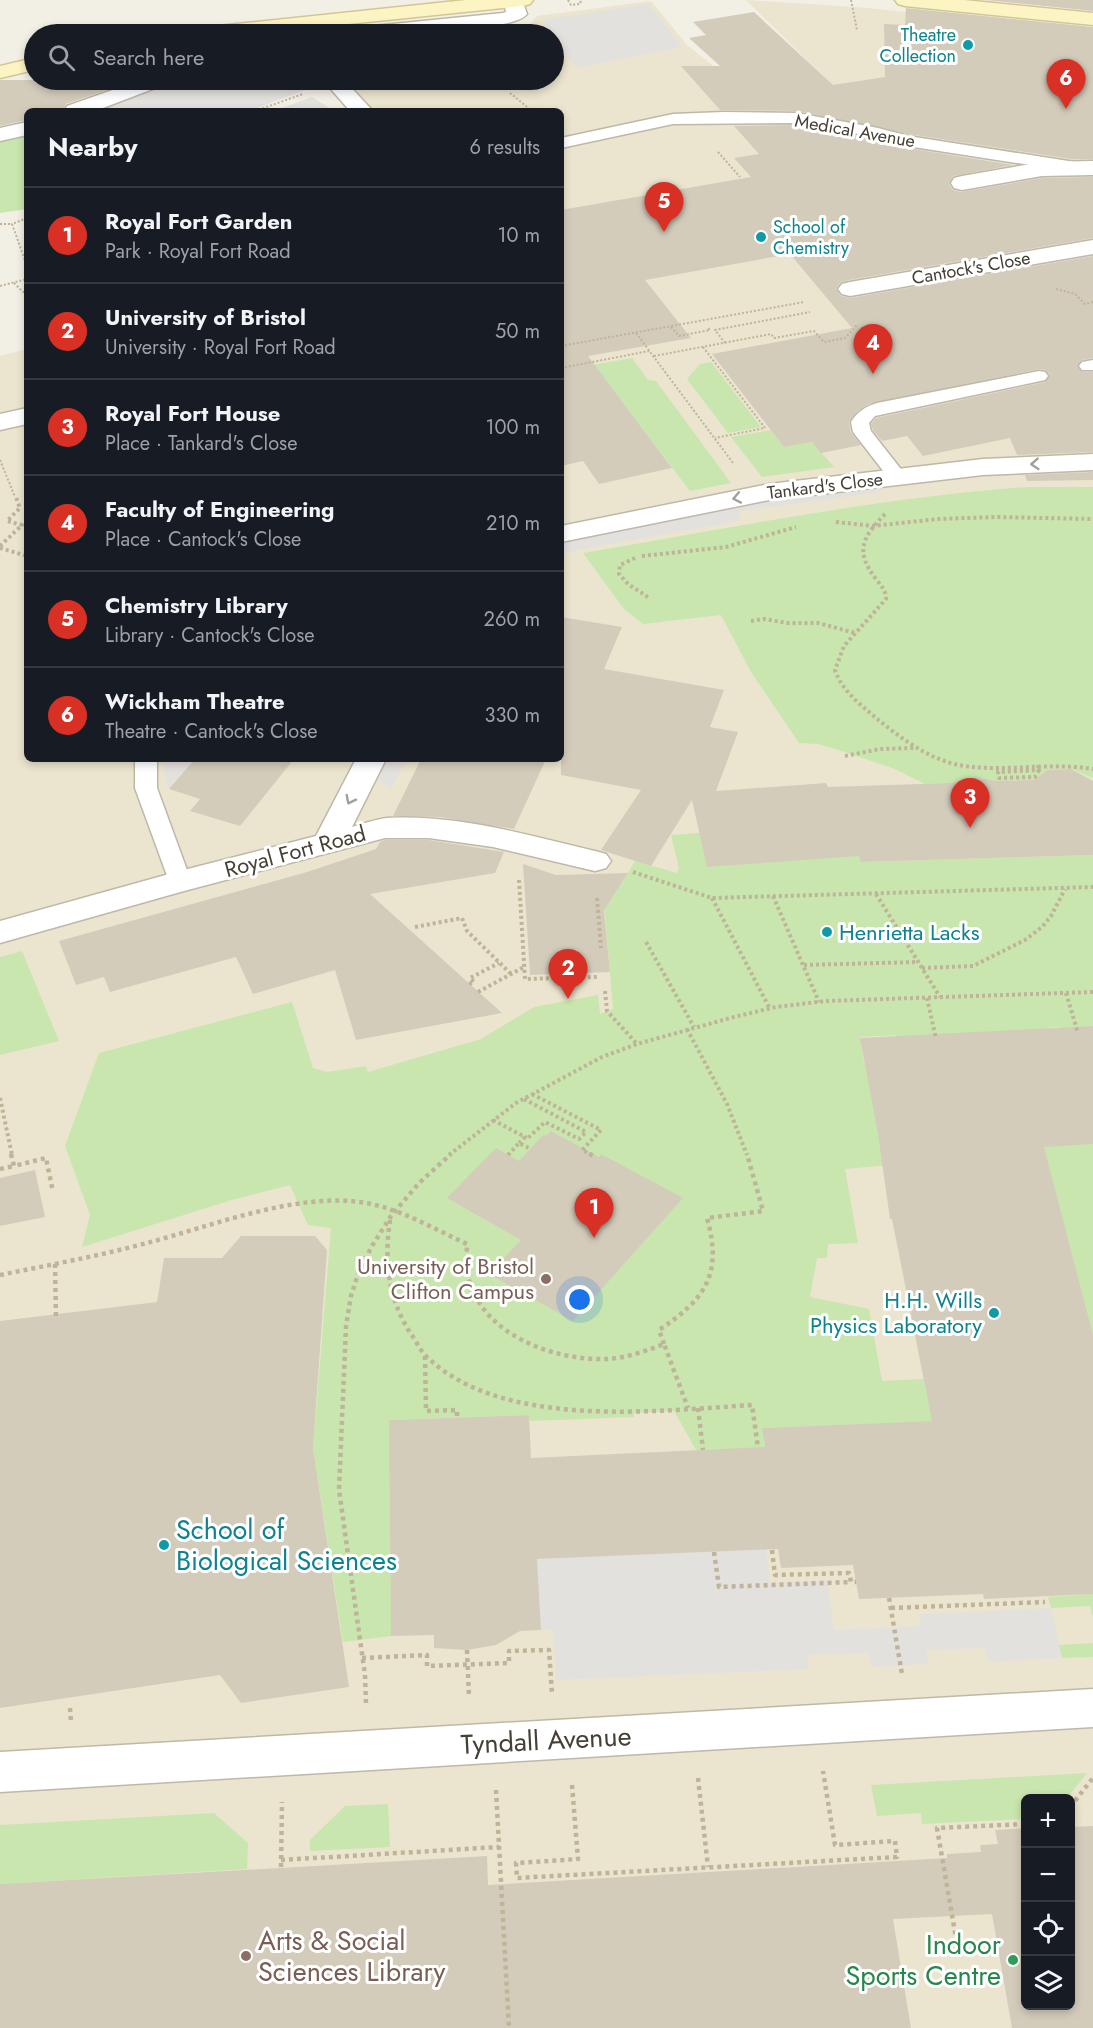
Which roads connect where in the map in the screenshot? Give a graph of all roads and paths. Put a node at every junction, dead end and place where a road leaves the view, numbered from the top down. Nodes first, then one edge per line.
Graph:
1 (568, 0) edge
2 (581, 0) edge
3 (850, 0) edge
4 (905, 0) edge
5 (518, 1) edge
6 (1093, 19) edge
7 (295, 24) edge
8 (455, 24) edge
9 (857, 30) dead end
10 (24, 66) edge
11 (0, 72) edge
12 (132, 90) edge
13 (310, 90) edge
14 (342, 90) edge
15 (510, 93) dead end
16 (83, 108) edge
17 (263, 108) edge
18 (359, 108) edge
19 (528, 108) edge
20 (24, 129) edge
21 (0, 135) edge
22 (564, 141) edge
23 (726, 163) dead end
24 (1085, 167) edge
25 (740, 177) dead end
26 (962, 183) dead end
27 (24, 219) edge
28 (0, 224) edge
29 (12, 224) junction
30 (1093, 247) edge
31 (24, 258) edge
32 (24, 280) edge
33 (14, 283) junction
34 (0, 286) edge
35 (850, 289) dead end
36 (24, 292) edge
37 (804, 302) dead end
38 (810, 312) dead end
39 (672, 327) junction
40 (708, 328) dead end
41 (636, 333) junction
42 (725, 343) dead end
43 (564, 345) edge
44 (703, 347) dead end
45 (649, 351) junction
46 (564, 367) edge
47 (1039, 376) dead end
48 (24, 417) edge
49 (0, 422) edge
50 (715, 438) junction
51 (0, 460) edge
52 (1093, 462) edge
53 (734, 464) dead end
54 (898, 477) junction
55 (889, 509) dead end
56 (1093, 519) edge
57 (827, 522) dead end
58 (800, 526) dead end
59 (873, 526) junction
60 (564, 533) edge
61 (0, 547) edge
62 (24, 555) edge
63 (648, 597) dead end
64 (751, 621) dead end
65 (855, 633) junction
66 (915, 748) junction
67 (845, 756) dead end
68 (146, 762) edge
69 (369, 762) edge
70 (1039, 768) junction
71 (1093, 769) edge
72 (329, 840) junction
73 (629, 871) dead end
74 (519, 873) dead end
75 (595, 876) joint
76 (180, 881) junction
77 (1093, 887) edge
78 (1066, 888) junction
79 (876, 894) junction
80 (773, 896) junction
81 (712, 898) junction
82 (415, 927) dead end
83 (0, 932) edge
84 (646, 942) dead end
85 (601, 948) dead end
86 (918, 962) junction
87 (499, 963) junction
88 (804, 965) junction
89 (525, 967) junction
90 (922, 968) junction
91 (511, 974) junction
92 (597, 977) dead end
93 (469, 984) dead end
94 (605, 991) dead end
95 (478, 992) dead end
96 (1093, 992) edge
97 (1066, 993) junction
98 (940, 997) junction
99 (927, 998) junction
100 (819, 1002) junction
101 (770, 1009) junction
102 (694, 1027) junction
103 (687, 1029) junction
104 (1078, 1033) dead end
105 (936, 1039) dead end
106 (637, 1044) junction
107 (532, 1094) junction
108 (0, 1098) edge
109 (523, 1099) junction
110 (1, 1106) edge
111 (494, 1120) junction
112 (525, 1137) junction
113 (519, 1143) junction
114 (531, 1149) dead end
115 (508, 1155) dead end
116 (594, 1156) dead end
117 (14, 1166) junction
118 (0, 1169) edge
119 (53, 1192) dead end
120 (395, 1211) junction
121 (391, 1216) junction
122 (55, 1264) junction
123 (0, 1275) edge
124 (56, 1318) dead end
125 (664, 1344) junction
126 (425, 1356) junction
127 (688, 1408) junction
128 (698, 1408) junction
129 (457, 1418) dead end
130 (758, 1448) dead end
131 (703, 1450) dead end
132 (772, 1550) dead end
133 (714, 1552) dead end
134 (889, 1598) dead end
135 (1045, 1602) dead end
136 (891, 1608) junction
137 (467, 1650) dead end
138 (362, 1658) junction
139 (467, 1665) junction
140 (903, 1678) dead end
141 (468, 1688) dead end
142 (552, 1696) dead end
143 (366, 1707) dead end
144 (70, 1708) dead end
145 (1093, 1708) edge
146 (71, 1725) dead end
147 (824, 1771) dead end
148 (0, 1772) edge
149 (698, 1777) dead end
150 (1093, 1778) edge
151 (572, 1784) dead end
152 (496, 1789) dead end
153 (282, 1800) dead end
154 (1075, 1802) edge
155 (1021, 1824) edge
156 (500, 1847) junction
157 (281, 1860) junction
158 (281, 1867) dead end
159 (708, 1867) junction
160 (958, 1950) dead end
161 (509, 2028) edge

1 - 2 path
3 - 9 path
4 - 6 main road
5 - 7 main road
5 - 8 street
10 - 11 main road
12 - 16 street
13 - 17 path
14 - 18 street
15 - 19 path
20 - 21 street
22 - 24 lane, Medical Avenue
23 - 25 path
24 - 26 street
27 - 29 path
28 - 29 path
29 - 31 path
30 - 35 street, Cantock's Close
32 - 33 path
33 - 34 path
33 - 36 path
37 - 39 path
38 - 42 path
39 - 40 path
39 - 41 path
41 - 43 path
41 - 45 path
44 - 50 path
45 - 46 path
45 - 50 path
47 - 54 lane
48 - 49 street
50 - 53 path
51 - 61 path
52 -> 54 street, Tankard's Close
54 -> 60 street, Tankard's Close
55 - 59 path
56 - 59 path
57 - 59 path
58 - 63 path
59 - 65 path
61 - 62 path
64 - 65 path
65 - 66 path
66 - 67 path
66 - 70 path
68 - 76 lane
69 -> 72 street
70 - 70 path
70 - 71 path
72 - 75 street, Royal Fort Road
72 - 76 street, Royal Fort Road
73 - 81 path
74 - 89 path
75 - 85 path
76 - 83 street, Royal Fort Road
77 - 78 path
78 - 79 path
78 - 90 path
79 - 80 path
79 - 86 path
80 - 81 path
80 - 88 path
81 - 101 path
82 - 87 path
84 - 102 path
86 - 88 path
86 - 90 path
87 - 91 path
87 - 93 path
88 - 100 path
89 - 91 path
89 - 92 path
90 - 98 path
91 - 95 path
94 - 106 path
96 - 97 path
97 - 98 path
97 - 104 path
98 - 99 path
99 - 100 path
99 - 105 path
100 - 101 path
101 - 102 path
102 - 103 path
103 - 106 path
103 - 125 path
106 - 107 path
107 - 109 path
107 - 116 path
108 - 110 path
109 - 111 path
109 - 112 path
110 - 117 path
111 - 112 path
111 - 120 path
112 - 113 path
113 - 114 path
113 - 115 path
117 - 118 path
117 - 119 path
120 - 121 path
120 - 122 path
120 - 125 path
121 - 126 path
121 - 138 path
122 - 123 path
122 - 124 path
125 - 127 path
126 - 127 path
126 - 129 path
127 - 128 path
128 - 130 path
128 - 131 path
132 - 133 path
134 - 136 path
135 - 136 path
136 - 140 path
137 - 139 path
138 - 139 path
138 - 143 path
139 - 141 path
139 - 142 path
144 - 146 path
145 - 148 street, Tyndall Avenue
147 - 159 path
149 - 159 path
150 - 154 path
151 - 159 path
152 - 156 path
153 - 157 path
155 - 160 path
156 - 157 path
156 - 161 path
157 - 158 path

